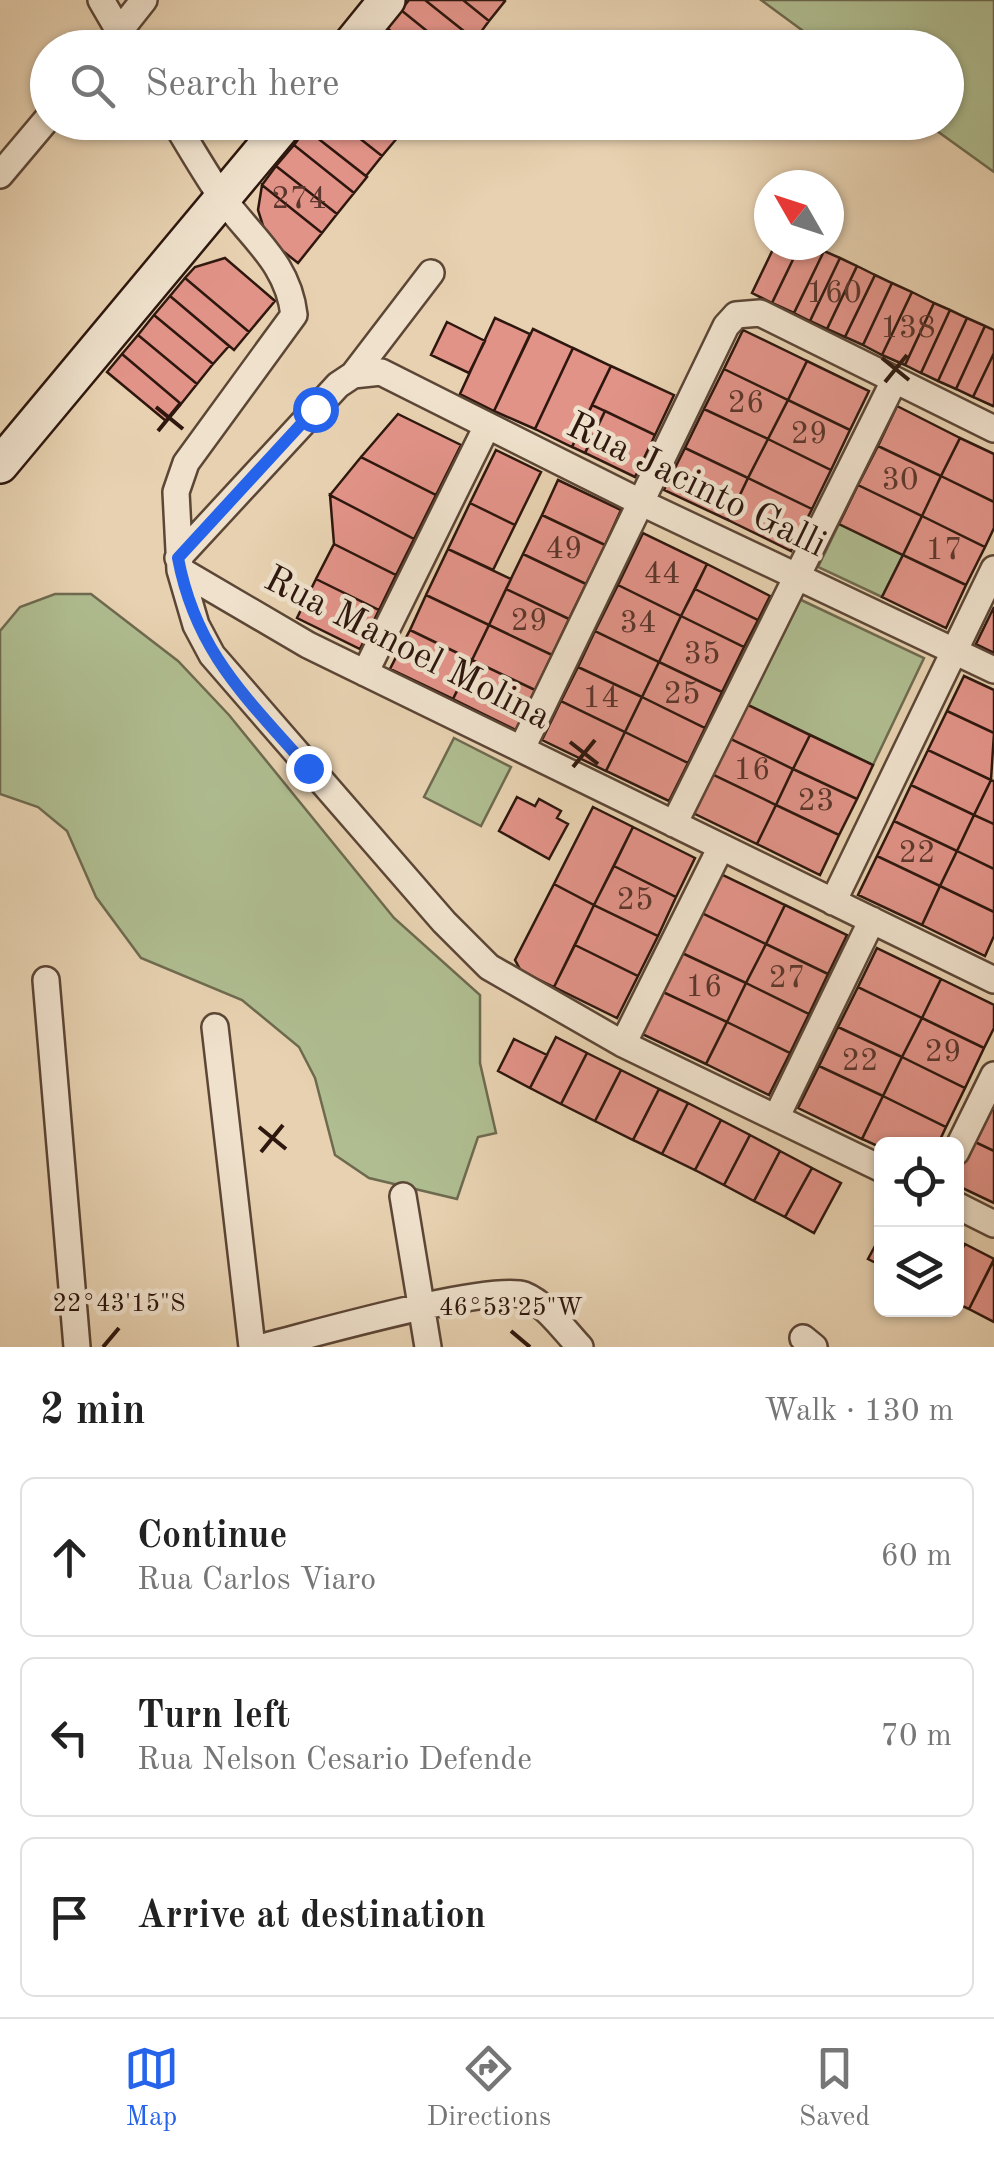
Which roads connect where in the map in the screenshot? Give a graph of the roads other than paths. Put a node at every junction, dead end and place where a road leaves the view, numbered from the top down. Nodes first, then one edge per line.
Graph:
1 (101, 0) edge
2 (144, 0) edge
3 (387, 0) edge
4 (112, 30) edge
5 (125, 30) edge
6 (363, 30) edge
7 (30, 139) edge
8 (186, 140) edge
9 (271, 140) edge
10 (0, 175) edge
11 (223, 198) junction
12 (432, 273) dead end
13 (360, 373) junction
14 (894, 381) junction
15 (487, 426) junction
16 (994, 429) edge
17 (0, 464) edge
18 (642, 503) junction
19 (179, 564) junction
20 (994, 569) edge
21 (798, 576) junction
22 (954, 650) junction
23 (994, 670) edge
24 (366, 673) junction
25 (522, 748) junction
26 (674, 824) junction
27 (721, 847) junction
28 (833, 902) junction
29 (872, 920) junction
30 (992, 974) edge
31 (46, 980) dead end
32 (215, 1027) dead end
33 (623, 1044) junction
34 (994, 1075) edge
35 (776, 1118) junction
36 (963, 1137) edge
37 (874, 1165) edge
38 (403, 1196) dead end
39 (964, 1210) edge
40 (994, 1224) edge
41 (420, 1308) junction
42 (77, 1347) edge
43 (252, 1347) edge
44 (262, 1347) edge
45 (428, 1347) edge
46 (580, 1347) edge

1 - 4 street
2 - 5 street
3 - 6 street
7 - 10 street
8 - 11 street
9 - 11 street
11 - 17 street
11 - 19 street
12 - 13 street
13 - 15 street, Rua Jacinto Galli
13 - 19 street
14 - 16 street
14 - 18 street
14 - 21 street
15 - 18 street, Rua Jacinto Galli
15 - 24 street
18 - 21 street, Rua Jacinto Galli
18 - 25 street
19 - 24 street, Rua Manoel Molina
19 - 33 street
20 - 22 street
21 - 22 street, Rua Jacinto Galli
21 - 26 street
22 - 23 street, Rua Jacinto Galli
22 - 28 street
24 - 25 street, Rua Manoel Molina
25 - 26 street, Rua Manoel Molina
26 - 27 street, Rua Manoel Molina
27 - 28 street, Rua Manoel Molina
27 - 33 street
28 - 29 street, Rua Manoel Molina
29 - 30 street, Rua Manoel Molina
29 - 35 street
31 - 42 street
32 - 43 street
33 - 35 street
34 - 36 street
35 - 37 street
38 - 41 street
39 - 40 street
41 - 44 street
41 - 45 street
41 - 46 street

